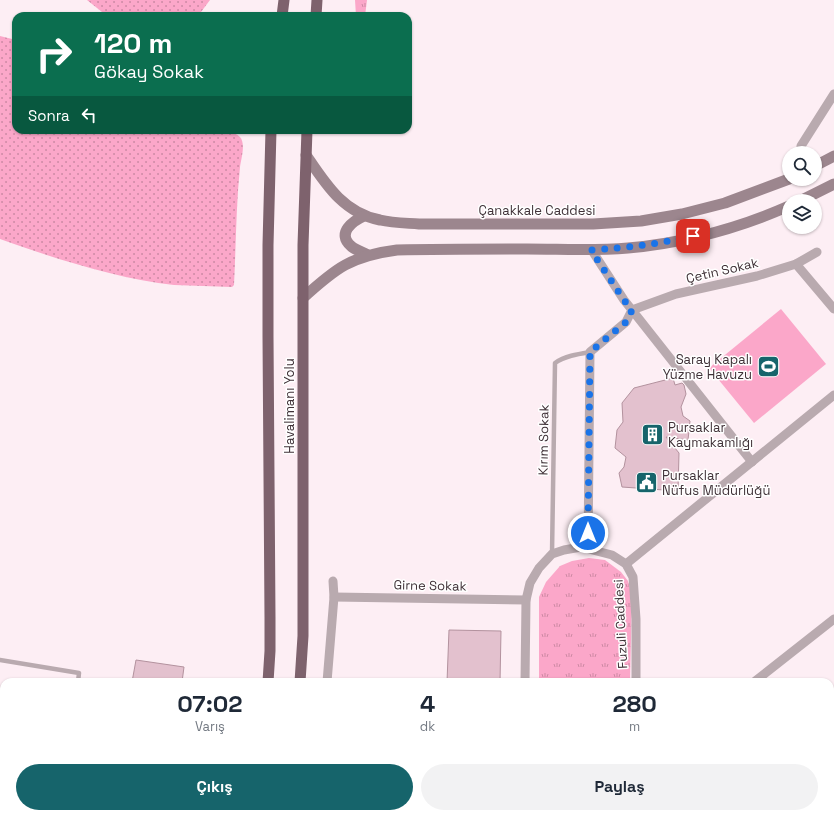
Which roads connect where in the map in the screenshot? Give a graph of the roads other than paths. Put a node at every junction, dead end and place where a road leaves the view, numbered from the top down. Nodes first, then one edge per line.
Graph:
1 (284, 0) edge
2 (317, 0) edge
3 (282, 12) edge
4 (316, 12) edge
5 (834, 94) edge
6 (271, 134) edge
7 (307, 134) edge
8 (801, 146) dead end
9 (306, 155) junction
10 (834, 156) edge
11 (822, 162) edge
12 (782, 182) edge
13 (834, 184) edge
14 (814, 194) edge
15 (782, 209) edge
16 (364, 216) junction
17 (591, 250) junction
18 (816, 252) dead end
19 (368, 255) junction
20 (796, 264) junction
21 (303, 298) junction
22 (834, 309) edge
23 (632, 310) junction
24 (590, 352) junction
25 (834, 395) edge
26 (752, 462) junction
27 (588, 548) junction
28 (552, 554) junction
29 (626, 564) junction
30 (333, 581) dead end
31 (334, 597) junction
32 (526, 600) junction
33 (834, 619) edge
34 (0, 660) edge
35 (78, 678) edge
36 (268, 678) edge
37 (300, 678) edge
38 (327, 678) edge
39 (525, 678) edge
40 (636, 678) edge
41 (759, 678) edge

1 - 3 highway
2 - 4 highway
5 - 8 street
6 - 36 highway, Havalimanı Yolu
7 - 9 highway, Havalimanı Yolu
9 - 16 main road, Çanakkale Caddesi
9 - 21 highway, Havalimanı Yolu
10 - 11 main road
12 - 16 main road, Çanakkale Caddesi
13 - 14 main road
15 - 17 main road
16 - 19 main road
17 - 19 main road
17 - 23 street
18 - 20 street, Çetin Sokak
19 - 21 main road
20 - 22 street
20 - 23 street, Çetin Sokak
21 - 37 highway, Havalimanı Yolu
23 - 24 street
23 - 26 street
24 - 27 street
24 - 28 lane, Kırım Sokak
25 - 26 street
26 - 29 street
27 - 28 street, Fuzuli Caddesi
27 - 29 street, Fuzuli Caddesi
28 - 32 street
29 - 40 street, Fuzuli Caddesi
30 - 31 street
31 - 32 street, Girne Sokak
31 - 38 street
32 - 39 street
33 - 41 street
34 - 35 lane

